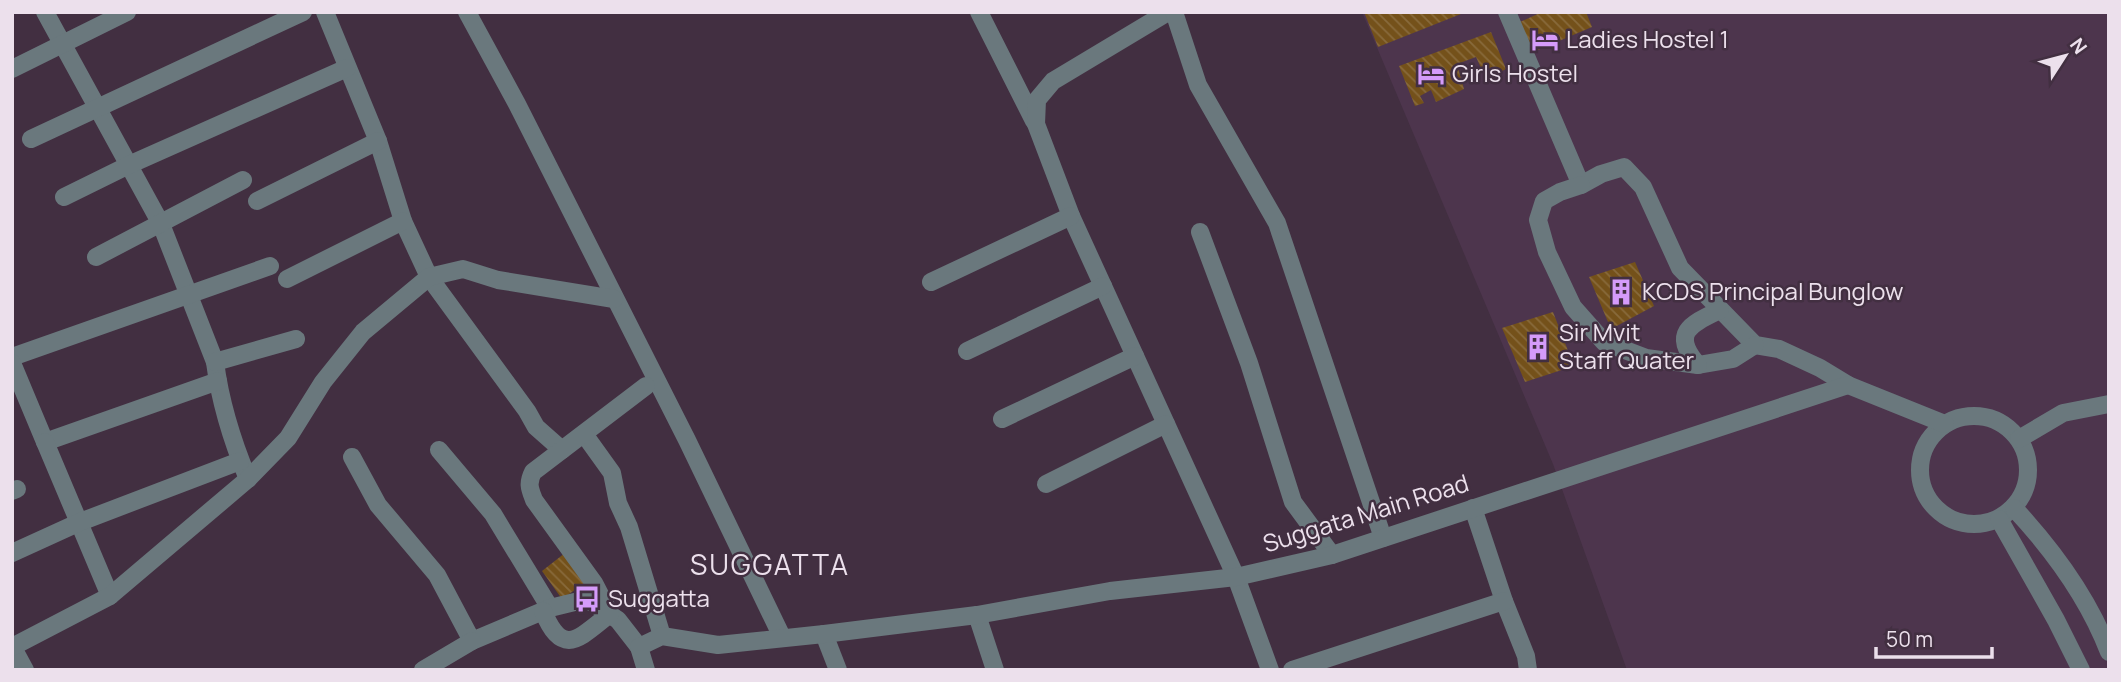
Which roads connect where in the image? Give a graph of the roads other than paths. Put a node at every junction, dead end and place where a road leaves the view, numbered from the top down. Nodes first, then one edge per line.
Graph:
1 (46, 12) edge
2 (127, 12) edge
3 (303, 12) edge
4 (326, 12) edge
5 (467, 12) edge
6 (979, 12) edge
7 (1168, 12) edge
8 (1174, 12) edge
9 (1507, 12) edge
10 (63, 44) junction
11 (347, 68) junction
12 (12, 69) edge
13 (98, 107) junction
14 (1036, 124) junction
15 (31, 139) dead end
16 (378, 141) junction
17 (131, 164) junction
18 (243, 180) dead end
19 (1581, 185) junction
20 (64, 197) dead end
21 (257, 201) dead end
22 (1071, 216) junction
23 (403, 221) junction
24 (161, 224) junction
25 (1200, 232) dead end
26 (96, 257) dead end
27 (270, 266) dead end
28 (429, 277) junction
29 (287, 279) dead end
30 (931, 282) dead end
31 (1103, 286) junction
32 (189, 294) junction
33 (614, 299) junction
34 (1720, 310) junction
35 (296, 339) dead end
36 (1755, 345) junction
37 (967, 351) dead end
38 (1135, 356) junction
39 (12, 357) edge
40 (215, 362) junction
41 (12, 363) edge
42 (1698, 365) junction
43 (218, 381) junction
44 (646, 386) dead end
45 (1848, 386) junction
46 (2109, 404) edge
47 (1002, 419) dead end
48 (1166, 424) junction
49 (1945, 424) junction
50 (584, 434) junction
51 (2019, 439) junction
52 (45, 442) junction
53 (439, 450) dead end
54 (562, 450) junction
55 (352, 457) dead end
56 (240, 461) junction
57 (248, 480) junction
58 (1046, 484) dead end
59 (1473, 508) junction
60 (2014, 508) junction
61 (1999, 519) junction
62 (80, 522) junction
63 (1383, 538) junction
64 (12, 553) edge
65 (1332, 555) junction
66 (1236, 577) junction
67 (110, 596) junction
68 (1504, 601) junction
69 (547, 609) junction
70 (610, 614) junction
71 (977, 615) junction
72 (824, 634) junction
73 (662, 636) junction
74 (782, 637) junction
75 (472, 640) junction
76 (12, 646) edge
77 (639, 647) junction
78 (2109, 652) edge
79 (25, 670) edge
80 (423, 670) edge
81 (646, 670) edge
82 (838, 670) edge
83 (995, 670) edge
84 (1270, 670) edge
85 (1292, 670) edge
86 (1528, 670) edge
87 (2081, 670) edge

1 - 10 street
2 - 10 street
3 - 13 street
4 - 11 street
5 - 33 street
6 - 14 street
7 - 14 street
8 - 63 street
9 - 19 street
10 - 12 street
10 - 13 street
11 - 16 street
11 - 17 street
13 - 15 street
13 - 17 street
14 - 22 street
16 - 21 street
16 - 23 street
17 - 20 street
17 - 24 street
18 - 24 street
19 - 34 street
19 - 42 street
22 - 30 street
22 - 31 street
23 - 28 street
23 - 29 street
24 - 26 street
24 - 32 street
25 - 65 street
27 - 32 street
28 - 33 street
28 - 54 street
28 - 57 street
31 - 37 street
31 - 38 street
32 - 39 street
32 - 40 street
33 - 74 street
34 - 36 street
34 - 42 street
35 - 40 street
36 - 42 street
36 - 45 street
38 - 47 street
38 - 48 street
40 - 43 street
41 - 52 street
43 - 52 street
43 - 56 street
44 - 50 street
45 - 49 street
45 - 59 street, Suggata Main Road
46 - 51 street
48 - 58 street
48 - 66 street
49 - 51 street
49 - 61 street
50 - 54 street
50 - 73 street
51 - 60 street
52 - 62 street
53 - 69 street
54 - 70 street
55 - 75 street
56 - 57 street
56 - 62 street
57 - 67 street
59 - 63 street, Suggata Main Road
59 - 68 street
60 - 61 street
60 - 78 street
61 - 87 street
62 - 64 street
62 - 67 street
63 - 65 street, Suggata Main Road
65 - 66 street, Suggata Main Road
66 - 71 street, Suggata Main Road
66 - 84 street
67 - 76 street
68 - 85 street
68 - 86 street
69 - 70 street
69 - 70 street
69 - 75 street
70 - 77 street
71 - 72 street, Suggata Main Road
71 - 83 street
72 - 74 street, Suggata Main Road
72 - 82 street
73 - 74 street, Suggata Main Road
73 - 77 street
75 - 80 street
76 - 79 street
77 - 81 street

